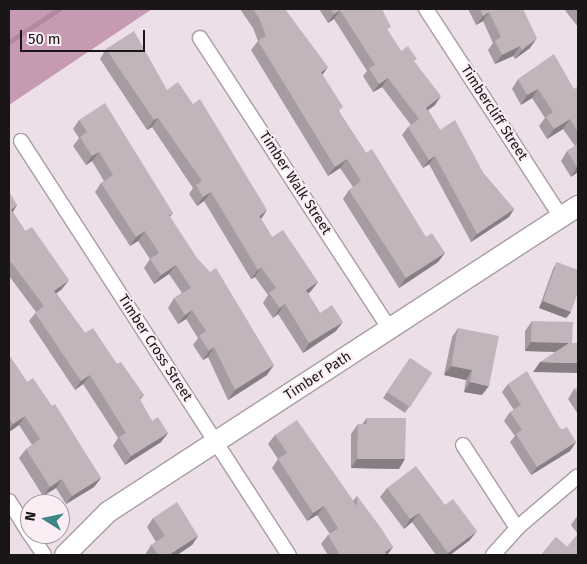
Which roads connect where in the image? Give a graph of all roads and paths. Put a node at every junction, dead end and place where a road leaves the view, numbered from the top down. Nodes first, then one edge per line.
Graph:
1 (426, 9) edge
2 (200, 38) dead end
3 (21, 141) dead end
4 (578, 206) edge
5 (561, 217) junction
6 (390, 329) junction
7 (216, 442) junction
8 (463, 445) dead end
9 (578, 476) edge
10 (9, 501) edge
11 (20, 518) edge
12 (517, 528) junction
13 (37, 544) edge
14 (44, 555) edge
15 (65, 555) edge
16 (290, 555) edge
17 (493, 555) edge

1 - 5 street, Timbercliff Street
2 - 6 street, Timber Walk Street
3 - 7 street, Timber Cross Street
4 - 5 street, Timber Path
5 - 6 street, Timber Path
6 - 7 street, Timber Path
7 - 15 street, Timber Path
7 - 16 street, Timber Cross Street
8 - 12 street
9 - 12 street
10 - 11 street
12 - 17 street
13 - 14 street

